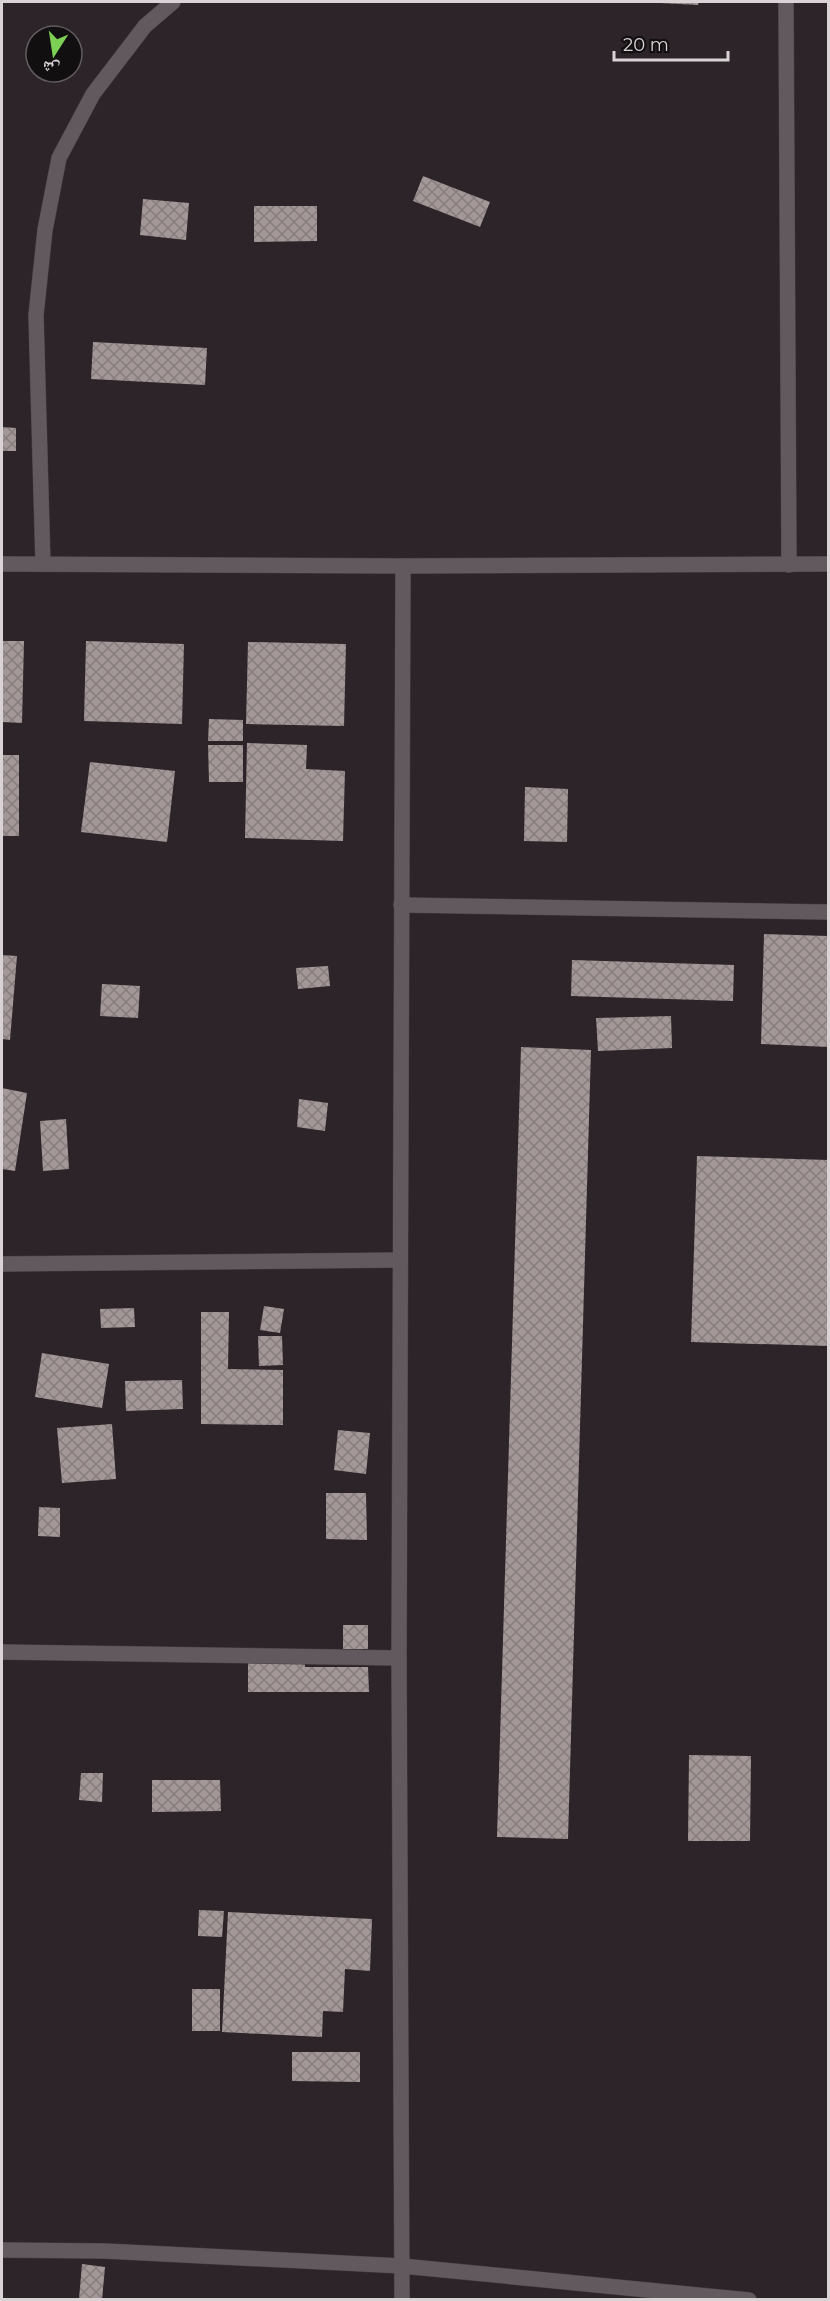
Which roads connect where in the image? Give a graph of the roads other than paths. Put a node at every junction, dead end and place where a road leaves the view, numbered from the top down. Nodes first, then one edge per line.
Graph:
1 (174, 2) edge
2 (786, 2) edge
3 (2, 564) edge
4 (43, 564) junction
5 (828, 564) edge
6 (789, 565) junction
7 (403, 566) junction
8 (401, 905) junction
9 (828, 912) edge
10 (400, 1260) junction
11 (2, 1264) edge
12 (2, 1652) edge
13 (399, 1658) junction
14 (2, 2250) edge
15 (402, 2266) junction
16 (402, 2300) edge
17 (749, 2300) edge

1 - 4 street
2 - 6 street
3 - 4 street
4 - 7 street
5 - 6 street
6 - 7 street
7 - 8 street
8 - 9 street
8 - 10 street
10 - 11 street
10 - 13 street
12 - 13 street
13 - 15 street
14 - 15 street
15 - 16 street
15 - 17 street

